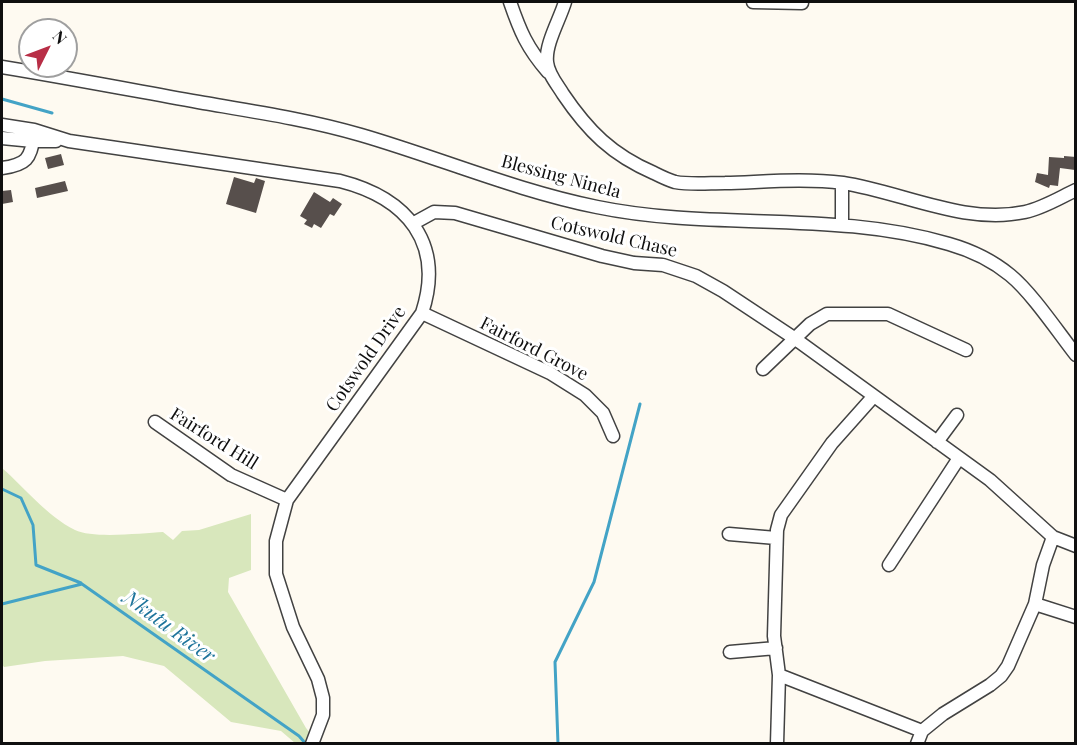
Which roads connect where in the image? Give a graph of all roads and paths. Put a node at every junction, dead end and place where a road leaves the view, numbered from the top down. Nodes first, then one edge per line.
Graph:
1 (510, 2) edge
2 (566, 2) edge
3 (753, 2) edge
4 (802, 3) edge
5 (2, 67) edge
6 (549, 72) junction
7 (2, 125) edge
8 (33, 136) junction
9 (2, 138) edge
10 (2, 168) edge
11 (842, 183) junction
12 (1076, 190) edge
13 (414, 223) junction
14 (842, 225) junction
15 (422, 313) junction
16 (794, 338) junction
17 (966, 350) dead end
18 (1076, 355) edge
19 (763, 369) dead end
20 (873, 397) junction
21 (957, 415) dead end
22 (155, 422) dead end
23 (613, 436) dead end
24 (936, 442) junction
25 (959, 458) junction
26 (287, 500) junction
27 (729, 534) dead end
28 (1053, 537) junction
29 (776, 538) junction
30 (1076, 546) edge
31 (889, 565) dead end
32 (1035, 604) junction
33 (1076, 617) edge
34 (776, 648) junction
35 (730, 652) dead end
36 (779, 675) junction
37 (922, 730) junction
38 (312, 744) edge
39 (777, 744) edge
40 (917, 744) edge

1 - 6 street
2 - 6 street
3 - 4 street
5 - 14 street, Blessing Ninela
6 - 11 street
7 - 8 street, Cotswold Drive
8 - 9 street, Cotswold Drive
8 - 10 street
8 - 13 street, Cotswold Drive
11 - 12 street
11 - 14 street
13 - 15 street, Cotswold Drive
13 - 16 street, Cotswold Chase
14 - 18 street, Blessing Ninela
15 - 23 street, Fairford Grove
15 - 26 street, Cotswold Drive
16 - 17 street
16 - 19 street
16 - 20 street, Cotswold Chase
20 - 24 street, Cotswold Chase
20 - 29 street
21 - 24 street
22 - 26 street, Fairford Hill
24 - 25 street, Cotswold Chase
25 - 28 street, Cotswold Chase
25 - 31 street
26 - 38 street, Cotswold Drive
27 - 29 street
28 - 30 street, Cotswold Chase
28 - 32 street
29 - 34 street
32 - 33 street
32 - 37 street
34 - 35 street
34 - 36 street
36 - 37 street
36 - 39 street
37 - 40 street

